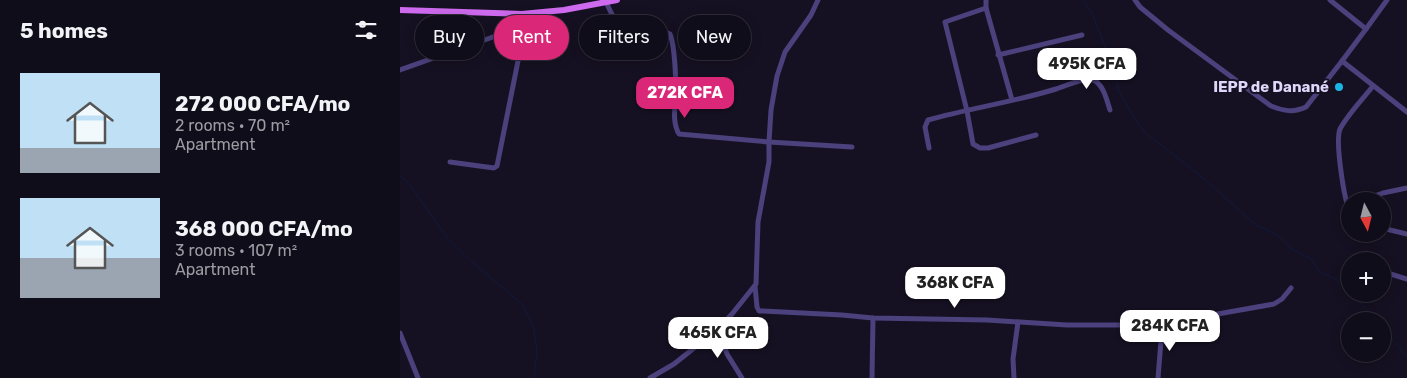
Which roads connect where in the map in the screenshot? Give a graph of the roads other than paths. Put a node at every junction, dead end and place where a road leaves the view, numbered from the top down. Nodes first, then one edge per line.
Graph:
1 (617, 0) edge
2 (818, 0) edge
3 (986, 0) edge
4 (1135, 0) edge
5 (1330, 0) edge
6 (1387, 0) edge
7 (592, 2) edge
8 (606, 2) junction
9 (986, 8) junction
10 (400, 10) edge
11 (522, 14) joint
12 (1366, 28) junction
13 (1082, 35) dead end
14 (494, 37) edge
15 (998, 55) junction
16 (518, 60) edge
17 (1342, 61) junction
18 (400, 70) edge
19 (1373, 86) junction
20 (1012, 100) junction
21 (1110, 110) dead end
22 (1406, 110) edge
23 (967, 111) junction
24 (1036, 135) dead end
25 (769, 142) junction
26 (852, 147) dead end
27 (929, 148) dead end
28 (450, 162) dead end
29 (1407, 188) edge
30 (1345, 192) edge
31 (1387, 192) edge
32 (1391, 230) edge
33 (1407, 234) edge
34 (1391, 274) edge
35 (1407, 279) edge
36 (755, 286) junction
37 (1291, 288) dead end
38 (873, 318) junction
39 (1018, 322) junction
40 (1159, 328) junction
41 (718, 329) junction
42 (400, 333) edge
43 (658, 375) edge
44 (418, 378) edge
45 (650, 378) edge
46 (742, 378) edge
47 (872, 378) edge
48 (1014, 378) edge
49 (1158, 378) edge

1 - 8 main road
2 - 25 street
3 - 9 street
4 - 17 street
5 - 12 street
6 - 12 street
7 - 8 main road
7 - 11 main road
8 - 25 street
9 - 15 street
9 - 23 street
10 - 11 main road
12 - 17 street
13 - 15 street
14 - 18 street
15 - 20 street
16 - 28 street
17 - 19 street
19 - 22 street
19 - 30 street
20 - 21 street
20 - 23 street
23 - 24 street
23 - 27 street
25 - 26 street
25 - 36 street
29 - 31 street
32 - 33 street
34 - 35 street
36 - 38 street
36 - 41 street
37 - 40 street
38 - 39 street
38 - 47 street
39 - 40 street
39 - 48 street
40 - 49 street
41 - 43 street
41 - 46 street
42 - 44 street
43 - 45 street

